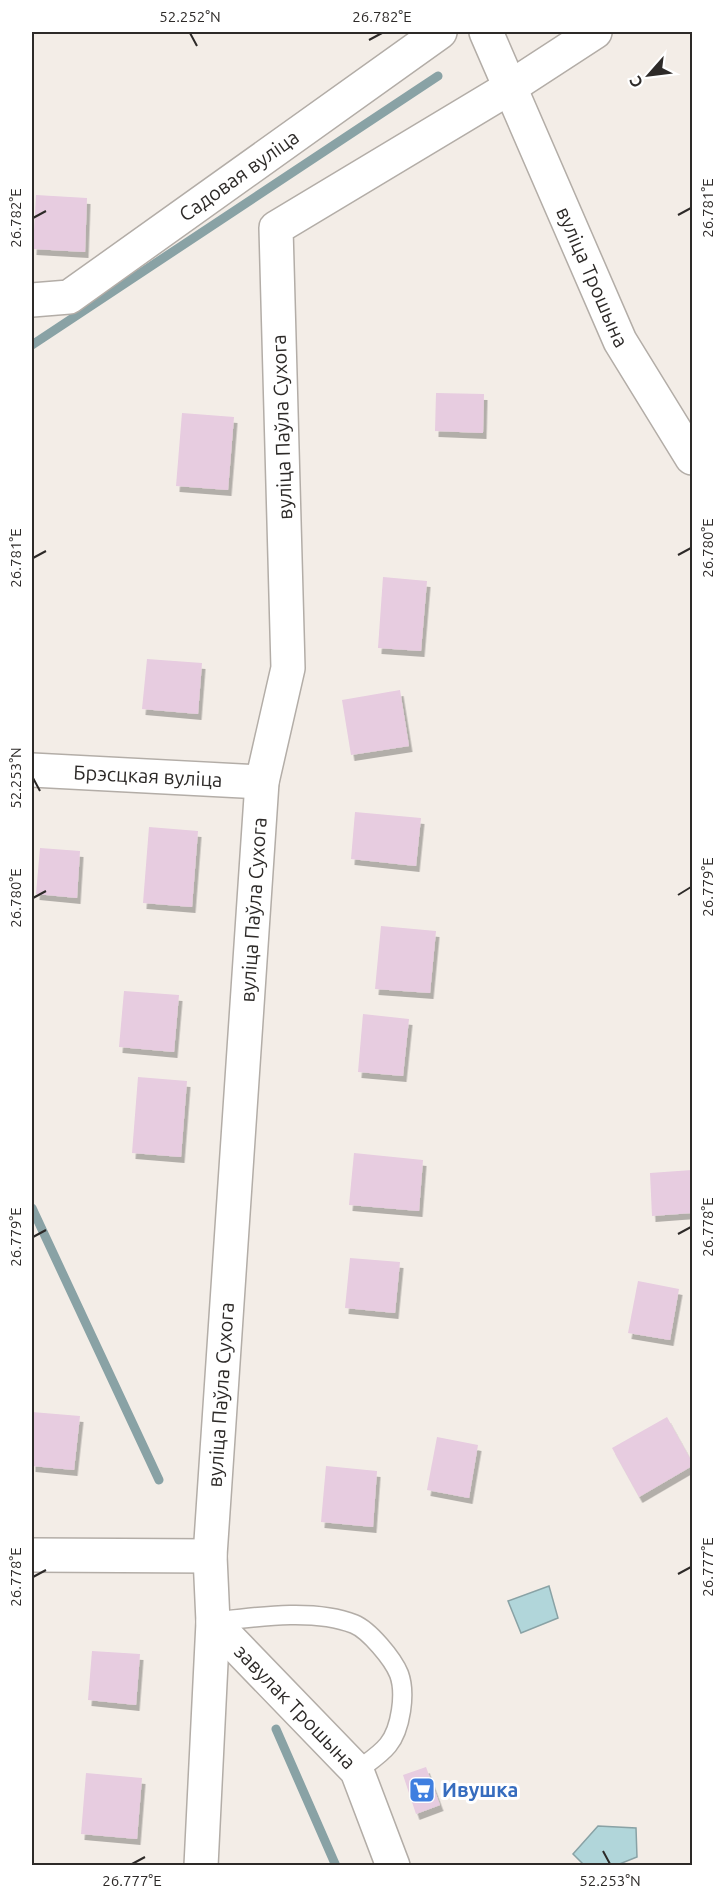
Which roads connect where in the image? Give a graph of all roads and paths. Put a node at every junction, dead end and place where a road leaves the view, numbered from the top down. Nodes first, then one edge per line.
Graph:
1 (440, 32) edge
2 (486, 32) edge
3 (595, 32) edge
4 (509, 88) junction
5 (32, 300) edge
6 (693, 458) edge
7 (32, 770) edge
8 (262, 782) junction
9 (32, 1554) edge
10 (210, 1556) junction
11 (213, 1623) junction
12 (357, 1771) junction
13 (201, 1866) edge
14 (393, 1866) edge

1 - 5 street, Садовая вуліца
2 - 4 street, вуліца Трошына
3 - 4 street
4 - 6 street, вуліца Трошына
4 - 8 street, вуліца Паўла Сухога
7 - 8 street, Брэсцкая вуліца
8 - 10 street, вуліца Паўла Сухога
9 - 10 street
10 - 11 street, вуліца Паўла Сухога
11 - 12 street, завулак Трошына
11 - 12 lane
11 - 13 street, вуліца Паўла Сухога
12 - 14 street, завулак Трошына

